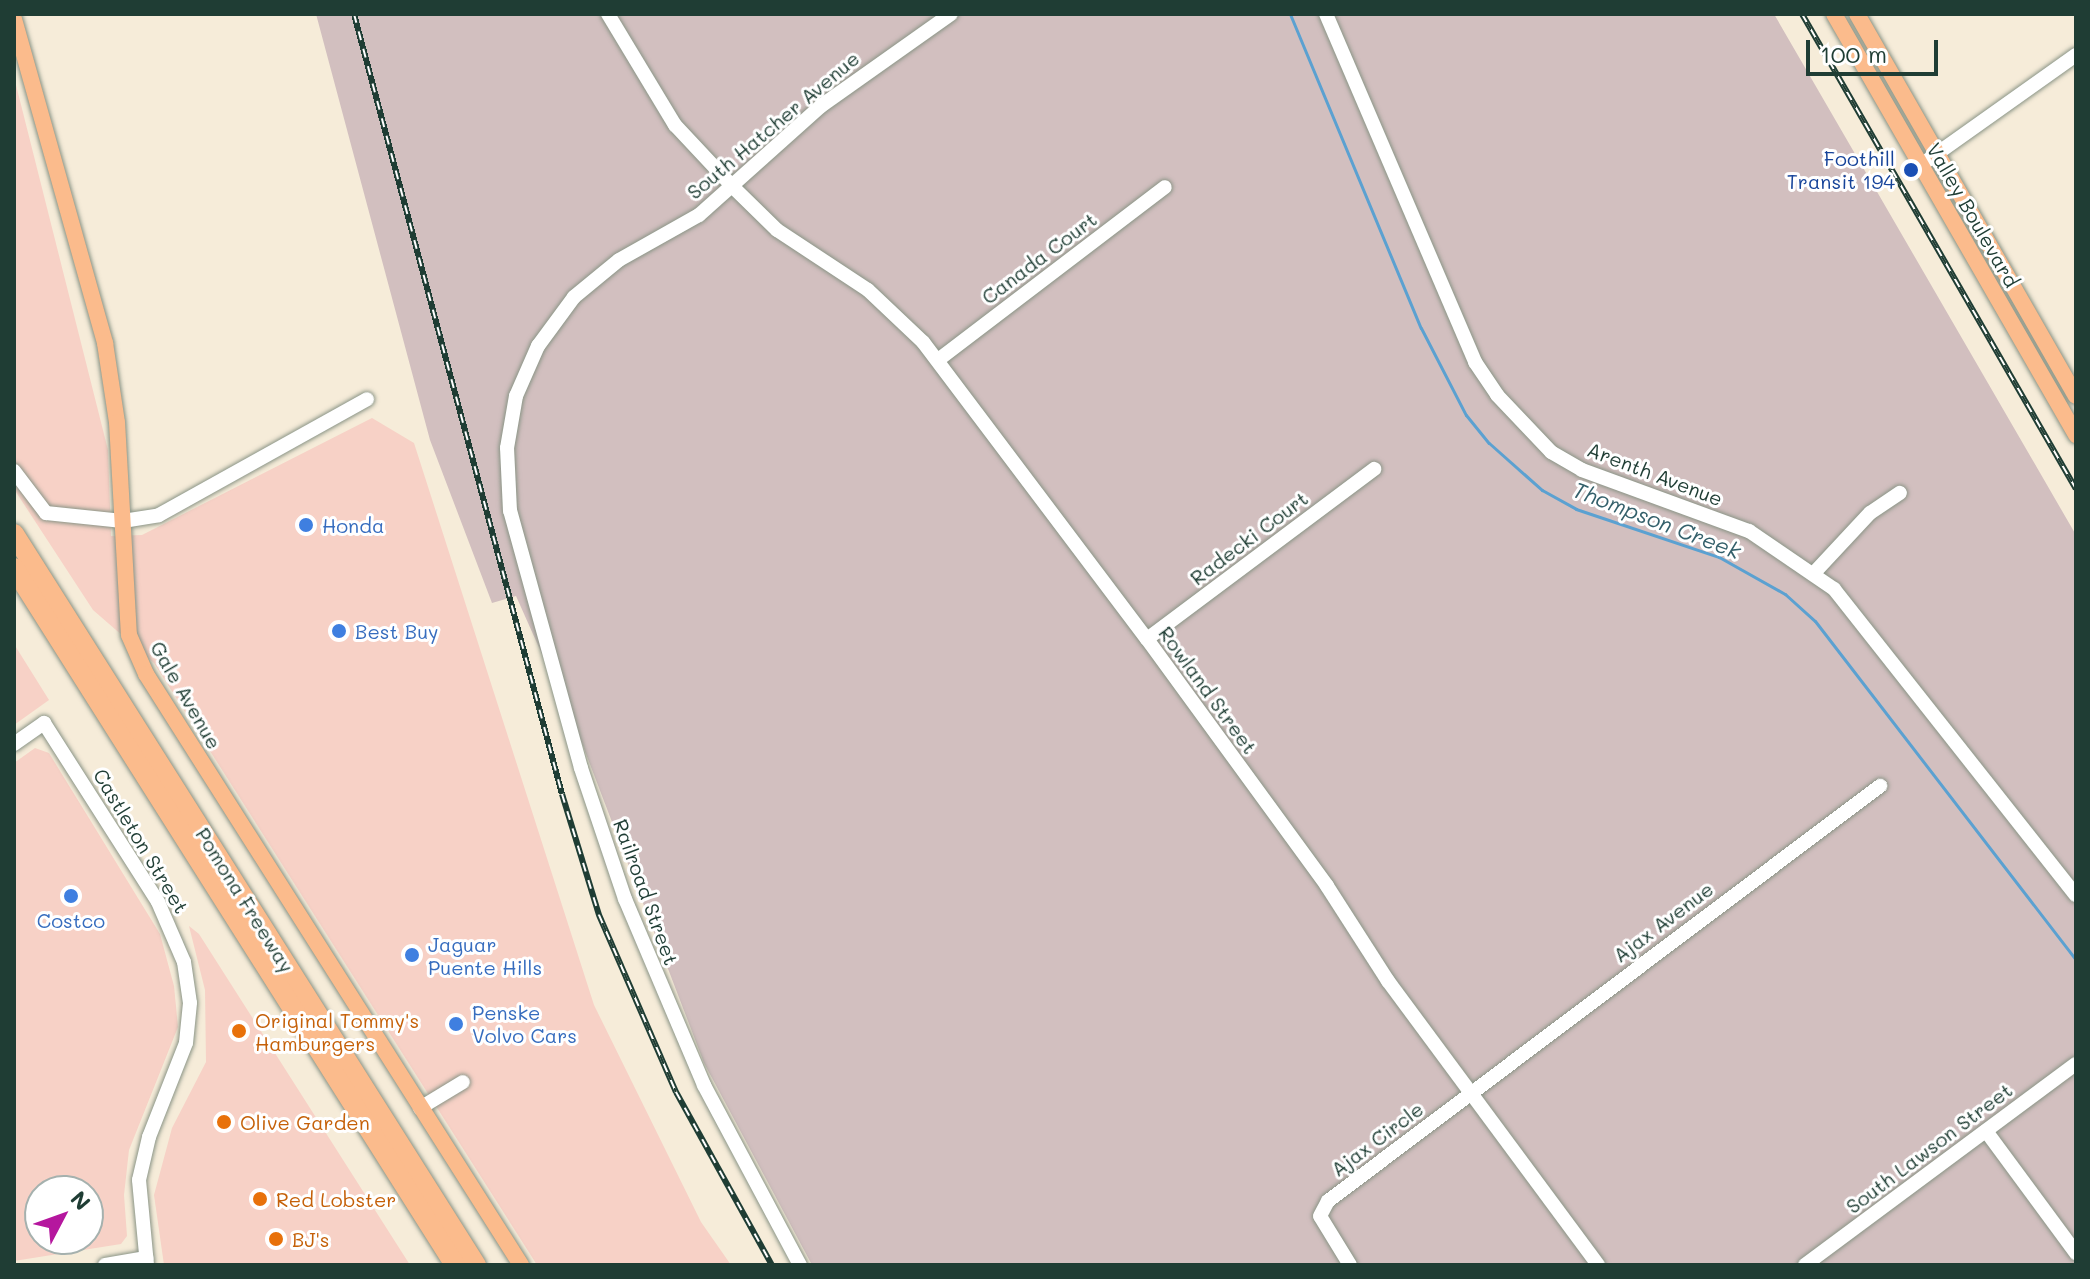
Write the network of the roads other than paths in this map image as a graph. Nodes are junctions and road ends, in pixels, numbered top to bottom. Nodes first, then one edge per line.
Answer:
1 (608, 14) edge
2 (951, 14) edge
3 (1326, 14) edge
4 (1834, 14) edge
5 (1857, 14) edge
6 (14, 19) edge
7 (2074, 56) edge
8 (1938, 155) junction
9 (1921, 165) junction
10 (1165, 187) dead end
11 (734, 188) junction
12 (1978, 264) junction
13 (2028, 312) junction
14 (938, 360) junction
15 (2076, 396) edge
16 (367, 399) dead end
17 (2076, 435) edge
18 (1374, 469) dead end
19 (14, 471) edge
20 (1900, 493) dead end
21 (510, 511) joint
22 (123, 521) junction
23 (14, 534) edge
24 (14, 555) edge
25 (14, 568) edge
26 (1814, 573) junction
27 (14, 593) edge
28 (1147, 639) junction
29 (14, 744) edge
30 (1880, 786) dead end
31 (2076, 895) edge
32 (2076, 1064) edge
33 (463, 1082) dead end
34 (1472, 1093) junction
35 (420, 1108) junction
36 (1986, 1131) junction
37 (2076, 1253) edge
38 (146, 1262) edge
39 (105, 1265) edge
40 (441, 1265) edge
41 (455, 1265) edge
42 (461, 1265) edge
43 (476, 1265) edge
44 (521, 1265) edge
45 (800, 1265) edge
46 (1350, 1265) edge
47 (1598, 1265) edge
48 (1805, 1265) edge

1 - 11 street
2 - 11 street, South Hatcher Avenue
3 - 26 street, Arenth Avenue
4 - 9 main road, Valley Boulevard
5 - 8 main road, Valley Boulevard
6 - 22 main road, Gale Avenue
7 - 8 street
8 - 9 street
8 - 13 main road, Valley Boulevard
9 - 12 main road, Valley Boulevard
10 - 14 street, Canada Court
11 - 14 street, Rowland Street
11 - 21 street, South Hatcher Avenue
12 - 13 main road
12 - 17 main road, Valley Boulevard
13 - 15 main road, Valley Boulevard
14 - 28 street, Rowland Street
16 - 22 street
18 - 28 street, Radecki Court
19 - 22 street
20 - 26 street
21 - 45 street, Railroad Street
22 - 35 main road, Gale Avenue
23 - 43 highway, Pomona Freeway
24 - 42 highway
25 - 41 highway
26 - 31 street, Arenth Avenue
27 - 40 highway, Pomona Freeway
28 - 34 street, Rowland Street
29 - 38 street, Castleton Street
30 - 34 street, Ajax Avenue
32 - 36 street, South Lawson Street
33 - 35 street
34 - 46 street, Ajax Circle
34 - 47 street, Rowland Street
35 - 44 main road, Gale Avenue
36 - 37 street
36 - 48 street, South Lawson Street
38 - 39 street

